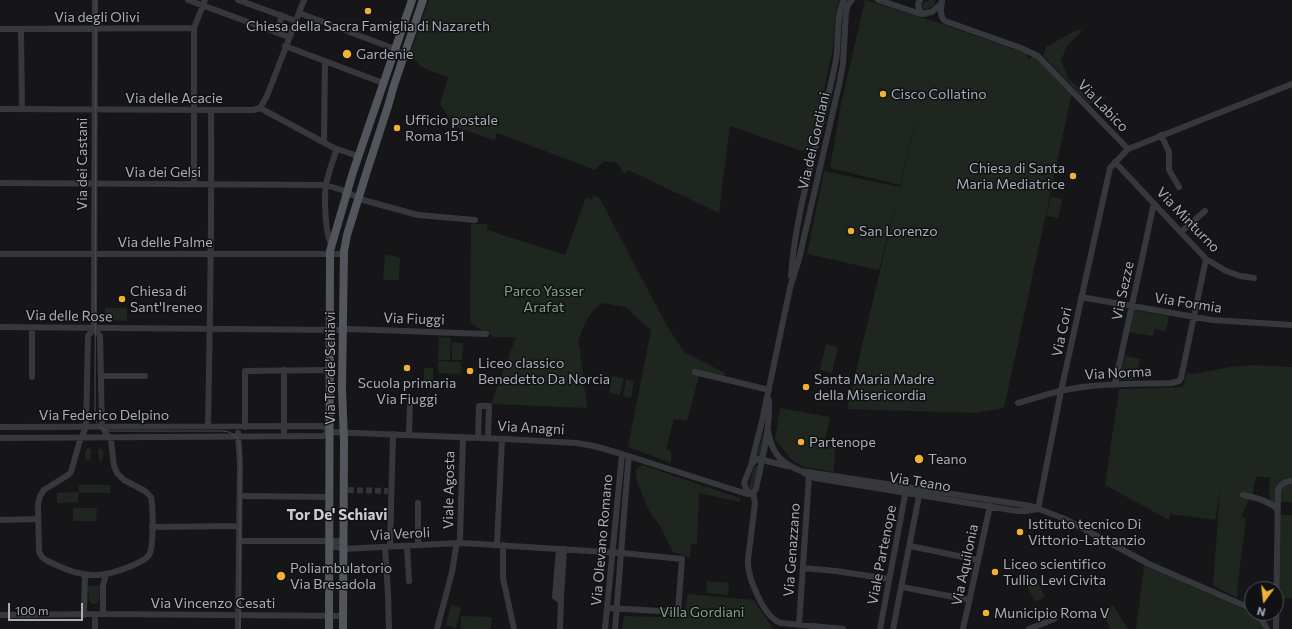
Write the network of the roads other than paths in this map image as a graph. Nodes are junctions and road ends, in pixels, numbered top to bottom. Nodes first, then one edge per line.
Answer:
1 (95, 0) edge
2 (188, 0) edge
3 (238, 0) edge
4 (304, 0) edge
5 (412, 0) edge
6 (423, 0) edge
7 (844, 0) edge
8 (852, 0) edge
9 (878, 0) edge
10 (918, 0) edge
11 (941, 1) edge
12 (204, 3) edge
13 (299, 13) junction
14 (925, 14) junction
15 (281, 15) junction
16 (296, 20) junction
17 (95, 28) junction
18 (194, 28) junction
19 (0, 29) edge
20 (21, 29) junction
21 (274, 31) junction
22 (289, 36) junction
23 (286, 46) junction
24 (395, 50) junction
25 (403, 60) junction
26 (325, 61) junction
27 (383, 83) junction
28 (1292, 84) edge
29 (260, 108) junction
30 (0, 109) edge
31 (22, 109) junction
32 (94, 110) junction
33 (193, 110) junction
34 (212, 110) junction
35 (1161, 135) junction
36 (324, 142) junction
37 (337, 149) junction
38 (1128, 149) junction
39 (358, 156) junction
40 (1115, 162) junction
41 (0, 183) edge
42 (94, 184) junction
43 (194, 184) junction
44 (212, 184) junction
45 (326, 185) junction
46 (1179, 187) dead end
47 (347, 192) junction
48 (358, 197) junction
49 (1154, 203) junction
50 (1205, 211) dead end
51 (326, 220) junction
52 (475, 220) dead end
53 (336, 227) junction
54 (1181, 232) junction
55 (331, 244) junction
56 (0, 254) edge
57 (94, 254) junction
58 (210, 254) junction
59 (330, 254) junction
60 (344, 254) junction
61 (1206, 259) junction
62 (1254, 278) dead end
63 (790, 288) junction
64 (1081, 297) junction
65 (1132, 306) junction
66 (1194, 317) junction
67 (1292, 325) edge
68 (0, 328) edge
69 (32, 328) junction
70 (94, 328) junction
71 (209, 330) junction
72 (329, 330) junction
73 (342, 330) junction
74 (486, 334) dead end
75 (284, 370) junction
76 (329, 370) junction
77 (695, 372) dead end
78 (32, 376) dead end
79 (101, 376) junction
80 (145, 376) dead end
81 (1115, 384) junction
82 (769, 390) junction
83 (1061, 390) junction
84 (410, 403) dead end
85 (1018, 403) dead end
86 (284, 426) junction
87 (0, 427) edge
88 (86, 427) junction
89 (102, 427) junction
90 (208, 427) junction
91 (238, 427) junction
92 (245, 427) junction
93 (768, 430) junction
94 (330, 432) junction
95 (343, 432) junction
96 (393, 434) junction
97 (409, 435) junction
98 (237, 436) junction
99 (284, 436) junction
100 (81, 437) junction
101 (109, 437) junction
102 (463, 437) junction
103 (0, 438) edge
104 (478, 438) junction
105 (488, 438) junction
106 (502, 438) junction
107 (622, 454) junction
108 (629, 456) junction
109 (763, 459) junction
110 (779, 463) junction
111 (751, 465) junction
112 (791, 467) junction
113 (801, 471) junction
114 (760, 472) junction
115 (810, 476) junction
116 (1292, 481) edge
117 (744, 483) junction
118 (873, 484) junction
119 (725, 488) junction
120 (907, 489) junction
121 (922, 491) junction
122 (753, 493) junction
123 (1242, 495) dead end
124 (245, 496) dead end
125 (329, 497) junction
126 (418, 503) dead end
127 (1019, 504) junction
128 (990, 506) junction
129 (1038, 509) junction
130 (1277, 509) junction
131 (1017, 510) junction
132 (38, 519) junction
133 (0, 520) edge
134 (239, 525) junction
135 (152, 527) junction
136 (239, 541) junction
137 (459, 543) junction
138 (329, 544) junction
139 (343, 545) junction
140 (418, 545) junction
141 (500, 545) junction
142 (388, 546) junction
143 (407, 546) junction
144 (910, 546) junction
145 (562, 549) junction
146 (612, 553) junction
147 (622, 554) junction
148 (978, 560) junction
149 (803, 568) junction
150 (85, 575) junction
151 (106, 575) junction
152 (889, 579) junction
153 (409, 581) dead end
154 (902, 587) junction
155 (970, 600) junction
156 (1244, 606) edge
157 (607, 608) junction
158 (617, 609) junction
159 (95, 614) junction
160 (103, 614) junction
161 (0, 615) edge
162 (84, 615) junction
163 (239, 615) junction
164 (329, 616) junction
165 (343, 616) junction
166 (1054, 619) dead end
167 (799, 625) junction
168 (437, 628) edge
169 (95, 629) edge
170 (238, 629) edge
171 (329, 629) edge
172 (343, 629) edge
173 (388, 629) edge
174 (514, 629) edge
175 (560, 629) edge
176 (606, 629) edge
177 (615, 629) edge
178 (843, 629) edge
179 (880, 629) edge
180 (893, 629) edge
181 (964, 629) edge
182 (1028, 629) edge
183 (1276, 629) edge

1 - 17 street, Via dei Castani
2 - 12 street
3 - 15 street
4 - 13 street
5 - 24 main road, Via Tor de' Schiavi
6 - 25 main road, Via Tor de' Schiavi
7 - 63 street, Via dei Gordiani
8 - 63 street, Via dei Gordiani
9 - 14 street
10 - 14 street
11 - 14 street
11 - 38 street, Via Labico
12 - 18 street
12 - 21 street
13 - 16 street
13 - 24 street
15 - 16 street
15 - 21 street
16 - 22 street
17 - 18 street, Via degli Olivi
17 - 20 street, Via degli Olivi
17 - 32 street, Via dei Castani
18 - 33 street
19 - 20 street, Via degli Olivi
20 - 31 street
21 - 22 street
22 - 23 street
23 - 26 street
23 - 29 street
24 - 25 street
24 - 27 main road, Via Tor de' Schiavi
25 - 48 main road, Via Tor de' Schiavi
26 - 27 street
26 - 36 street
27 - 39 main road, Via Tor de' Schiavi
28 - 35 street, Via Labico
29 - 34 street, Via delle Acacie
29 - 36 street
30 - 31 street, Via delle Acacie
31 - 32 street, Via delle Acacie
32 - 33 street, Via delle Acacie
32 - 42 street, Via dei Castani
33 - 34 street, Via delle Acacie
33 - 43 street
34 - 44 street
35 - 38 street, Via Labico
35 - 46 street
36 - 37 street
37 - 39 street
37 - 45 street, Via Tor de' Schiavi
38 - 40 street
39 - 47 main road, Via Tor de' Schiavi
40 - 49 street, Via Minturno
40 - 64 street, Via Cori
41 - 42 street, Via dei Gelsi
42 - 43 street, Via dei Gelsi
42 - 57 street, Via dei Castani
43 - 44 street, Via dei Gelsi
44 - 45 street, Via dei Gelsi
44 - 58 street
45 - 47 street, Via dei Gelsi
45 - 51 street, Via Tor de' Schiavi
47 - 48 street, Via dei Gelsi
47 - 53 main road, Via Tor de' Schiavi
48 - 52 street, Via dei Gelsi
48 - 60 main road, Via Tor de' Schiavi
49 - 54 street, Via Minturno
49 - 65 street, Via Sezze
50 - 54 street
51 - 53 street
51 - 55 street, Via Tor de' Schiavi
53 - 55 main road, Via Tor de' Schiavi
54 - 61 street, Via Minturno
55 - 59 main road, Via Tor de' Schiavi
56 - 57 street, Via delle Palme
57 - 58 street, Via delle Palme
57 - 70 street, Via dei Castani
58 - 59 street, Via delle Palme
58 - 71 street
59 - 60 street, Via delle Palme
59 - 72 main road, Via Tor de' Schiavi
60 - 73 main road, Via Tor de' Schiavi
61 - 62 street, Via Minturno
61 - 66 street
63 - 82 street, Via dei Gordiani
64 - 65 street, Via Formia
64 - 83 street, Via Cori
65 - 66 street, Via Formia
65 - 81 street, Via Sezze
66 - 67 street, Via Formia
66 - 81 street, Via Norma
68 - 69 street, Via delle Rose
69 - 70 street, Via delle Rose
69 - 78 street
70 - 71 street, Via delle Rose
70 - 79 street
70 - 88 street
71 - 72 street, Via delle Rose
71 - 90 street
72 - 73 street, Via Fiuggi
72 - 76 main road, Via Tor de' Schiavi
73 - 74 street, Via Fiuggi
73 - 95 main road, Via Tor de' Schiavi
75 - 76 street
75 - 86 street
75 - 92 street
76 - 94 main road, Via Tor de' Schiavi
77 - 82 street
79 - 80 street
79 - 89 street
81 - 83 street, Via Norma
82 - 93 street, Via dei Gordiani
82 - 111 street, Via dei Gordiani
83 - 85 street, Via Norma
83 - 129 street, Via Cori
84 - 97 street
86 - 92 street
86 - 94 street
86 - 99 street
87 - 88 street, Via Federico Delpino
88 - 89 street, Via Federico Delpino
88 - 100 street
89 - 90 street, Via Federico Delpino
89 - 101 street
90 - 91 street, Via Federico Delpino
91 - 92 street, Via Federico Delpino
91 - 98 street
93 - 109 street, Via dei Gordiani
93 - 112 street, Via Teano
94 - 95 street, Via Anagni
94 - 99 street
94 - 125 main road, Via Tor de' Schiavi
95 - 96 street, Via Anagni
95 - 139 main road, Via Tor de' Schiavi
96 - 97 street, Via Anagni
96 - 142 street
97 - 102 street, Via Anagni
98 - 99 street, Via Federico Delpino
98 - 101 street, Via Federico Delpino
98 - 134 street
100 - 101 street, Via Federico Delpino
100 - 103 street, Via Federico Delpino
100 - 132 street
101 - 135 street
102 - 104 street, Via Anagni
102 - 137 street, Viale Agosta
104 - 105 street, Via Anagni
104 - 105 street
105 - 106 street, Via Anagni
106 - 107 street, Via Anagni
106 - 141 street
107 - 108 street, Via Anagni
107 - 146 street, Via Olevano Romano
108 - 119 street, Via Anagni
108 - 147 street, Via Olevano Romano
109 - 110 street
109 - 111 street
109 - 114 street, Via dei Gordiani
110 - 112 street
110 - 114 street
111 - 117 street, Via dei Gordiani
112 - 113 street, Via Teano
113 - 115 street, Via Teano
113 - 118 street, Via Teano
114 - 122 street, Via dei Gordiani
115 - 118 street, Via Teano
115 - 149 street, Via Genazzano
116 - 130 street
117 - 119 street
117 - 122 street
118 - 120 street, Via Teano
119 - 122 street, Via Anagni
120 - 121 street, Via Teano
120 - 152 street, Viale Partenope
121 - 127 street, Via Teano
121 - 128 street, Via Teano
121 - 144 street, Viale Partenope
122 - 167 street, Via dei Gordiani
123 - 130 street
124 - 125 street
125 - 138 main road, Via Tor de' Schiavi
126 - 140 street
127 - 129 street, Via Teano
127 - 131 street
128 - 131 street, Via Teano
128 - 148 street, Via Aquilonia
129 - 131 street, Via Teano
129 - 156 street, Via Teano
130 - 183 street
132 - 133 street
132 - 150 street
134 - 135 street
134 - 136 street
135 - 151 street
136 - 138 street
136 - 163 street
137 - 140 street, Via Veroli
137 - 141 street, Via Veroli
137 - 168 street, Viale Agosta
138 - 139 street
138 - 164 main road, Via Tor de' Schiavi
139 - 142 street, Via Veroli
139 - 165 main road, Via Tor de' Schiavi
140 - 143 street, Via Veroli
141 - 145 street, Via Veroli
141 - 174 street
142 - 143 street, Via Veroli
142 - 173 street
143 - 153 street
144 - 148 street
144 - 154 street, Viale Partenope
145 - 146 street, Via Veroli
145 - 175 street
146 - 147 street, Via Veroli
146 - 157 street, Via Olevano Romano
147 - 158 street, Via Olevano Romano
147 - 158 street, Via Veroli
148 - 155 street, Via Aquilonia
149 - 152 street
149 - 167 street, Via Genazzano
150 - 151 street
150 - 162 street
151 - 160 street
152 - 179 street, Viale Partenope
154 - 155 street
154 - 180 street, Viale Partenope
155 - 181 street, Via Aquilonia
157 - 158 street
157 - 176 street, Via Olevano Romano
158 - 177 street, Via Olevano Romano
159 - 160 street, Via Vincenzo Cesati
159 - 162 street, Via Vincenzo Cesati
159 - 169 street
160 - 163 street, Via Vincenzo Cesati
161 - 162 street, Via Vincenzo Cesati
163 - 164 street, Via Vincenzo Cesati
163 - 170 street
164 - 165 street
164 - 171 main road, Via Tor de' Schiavi
165 - 172 main road, Via Tor de' Schiavi
166 - 182 street
167 - 178 street, Via dei Gordiani

